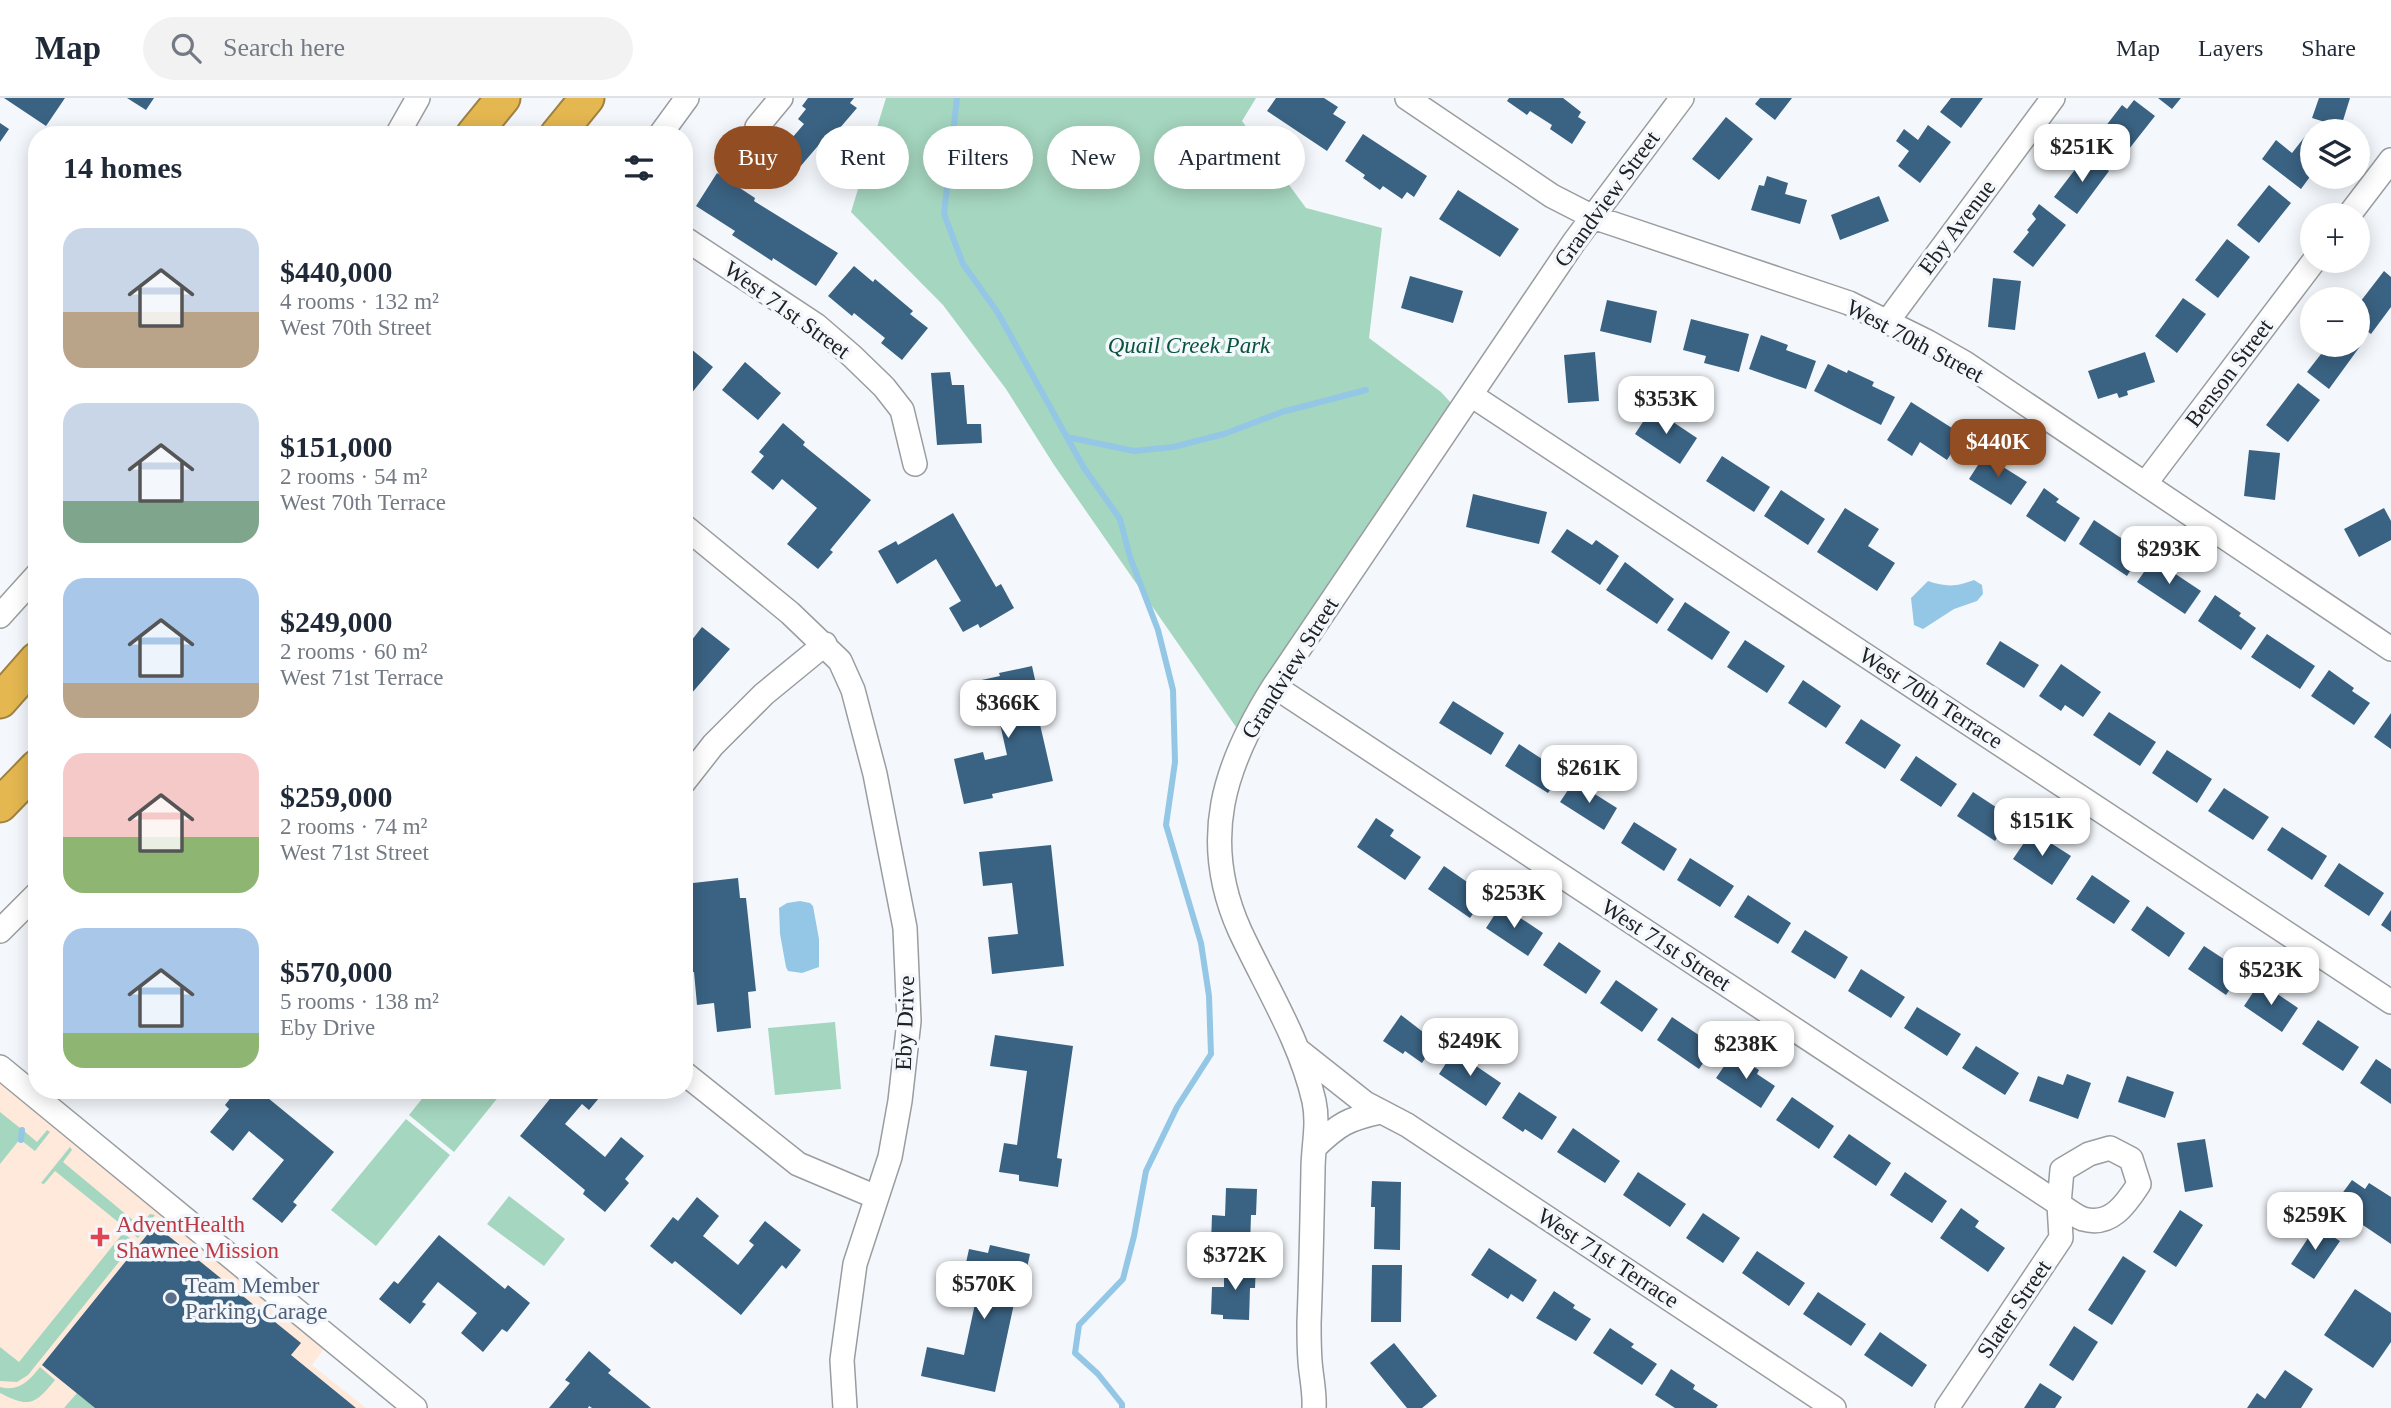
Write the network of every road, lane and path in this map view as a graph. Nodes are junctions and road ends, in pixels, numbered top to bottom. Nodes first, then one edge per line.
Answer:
1 (418, 98) edge
2 (503, 98) edge
3 (587, 98) edge
4 (687, 98) edge
5 (781, 98) edge
6 (1407, 98) edge
7 (1682, 98) edge
8 (2053, 98) edge
9 (402, 126) edge
10 (480, 126) edge
11 (564, 126) edge
12 (667, 126) edge
13 (758, 126) edge
14 (2391, 160) edge
15 (2358, 203) edge
16 (1593, 217) junction
17 (693, 244) edge
18 (2305, 273) edge
19 (1887, 322) junction
20 (1471, 395) junction
21 (915, 464) dead end
22 (2145, 484) junction
23 (693, 534) edge
24 (28, 585) edge
25 (0, 615) edge
26 (825, 644) junction
27 (2391, 648) edge
28 (28, 669) edge
29 (1274, 686) junction
30 (0, 701) edge
31 (693, 771) edge
32 (28, 776) edge
33 (0, 805) edge
34 (28, 903) edge
35 (0, 931) edge
36 (2391, 1002) edge
37 (1298, 1050) junction
38 (0, 1067) edge
39 (693, 1080) edge
40 (28, 1091) edge
41 (38, 1099) edge
42 (1380, 1112) junction
43 (1315, 1147) junction
44 (876, 1197) junction
45 (2059, 1204) joint
46 (1316, 1405) edge
47 (415, 1408) edge
48 (845, 1408) edge
49 (1834, 1408) edge
50 (1947, 1408) edge

1 - 9 street
2 - 10 highway
3 - 11 highway
4 - 12 street
5 - 13 street
6 - 16 street, West 70th Street
7 - 16 street, Grandview Street
8 - 19 street, Eby Avenue
14 - 15 street
16 - 19 street, West 70th Street
16 - 20 street, Grandview Street
17 - 21 street, West 71st Street
18 - 22 street, Benson Street
19 - 22 street, West 70th Street
20 - 29 street, Grandview Street
20 - 36 street, West 70th Terrace
22 - 27 street, West 70th Street
23 - 26 street, Eby Drive
24 - 25 street
26 - 31 street
26 - 44 street, Eby Drive
28 - 30 highway
29 - 37 street, Grandview Street
29 - 45 street, West 71st Street
32 - 33 highway
34 - 35 street
37 - 42 street, West 71st Terrace
37 - 43 street, Grandview Street
38 - 40 street
39 - 44 street
41 - 47 street
42 - 43 street
42 - 49 street, West 71st Terrace
43 - 46 street, Grandview Street
44 - 48 street, Eby Drive
45 - 50 street, Slater Street

